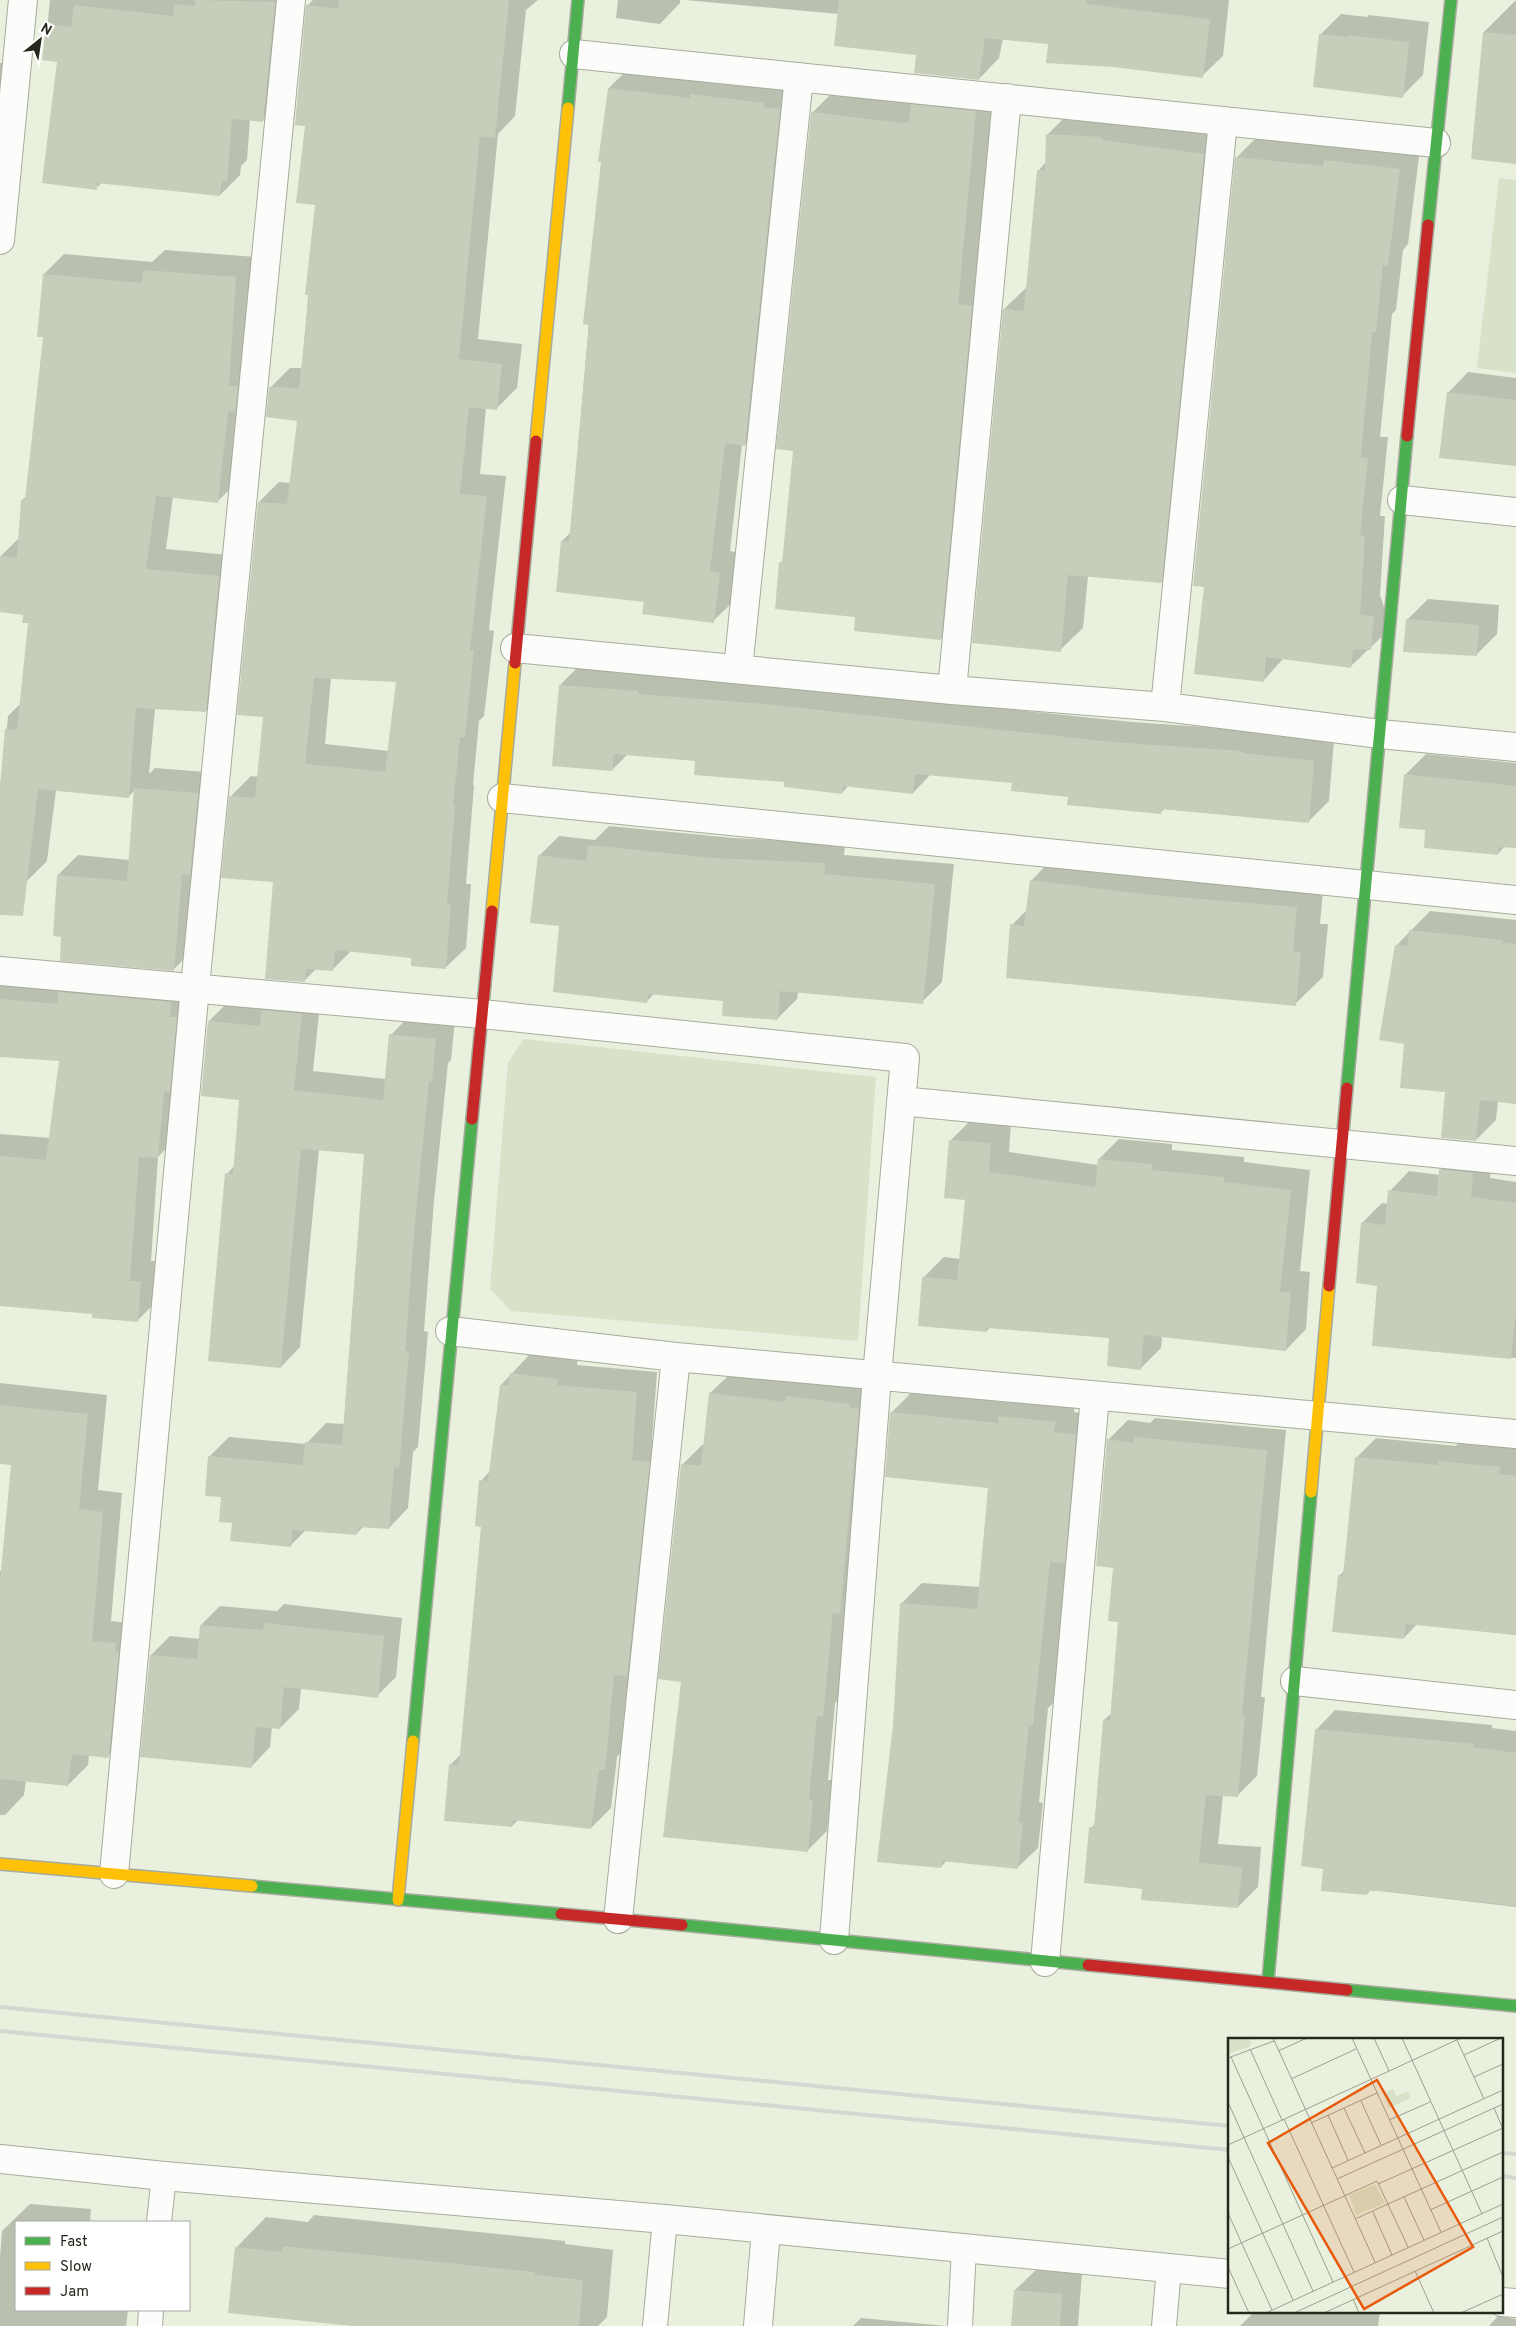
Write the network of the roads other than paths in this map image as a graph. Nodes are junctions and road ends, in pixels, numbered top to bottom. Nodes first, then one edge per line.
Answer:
1 (23, 0) edge
2 (291, 0) edge
3 (578, 0) edge
4 (1451, 0) edge
5 (574, 54) junction
6 (799, 77) junction
7 (1007, 98) junction
8 (1223, 121) junction
9 (1436, 143) junction
10 (0, 240) edge
11 (1402, 500) junction
12 (1516, 512) edge
13 (515, 648) junction
14 (738, 669) junction
15 (952, 690) junction
16 (1165, 707) junction
17 (1380, 734) junction
18 (1516, 747) edge
19 (502, 798) junction
20 (1365, 885) junction
21 (1516, 900) edge
22 (0, 971) edge
23 (195, 987) junction
24 (482, 1014) junction
25 (901, 1101) junction
26 (1342, 1142) junction
27 (1516, 1161) edge
28 (450, 1331) junction
29 (676, 1357) junction
30 (877, 1376) junction
31 (1095, 1396) junction
32 (1316, 1414) junction
33 (1516, 1434) edge
34 (1295, 1681) junction
35 (1516, 1705) edge
36 (0, 1864) edge
37 (114, 1874) junction
38 (398, 1900) junction
39 (618, 1919) junction
40 (834, 1940) junction
41 (1045, 1962) junction
42 (1268, 1981) junction
43 (1516, 2006) edge
44 (0, 2159) edge
45 (164, 2176) junction
46 (665, 2219) junction
47 (159, 2221) edge
48 (766, 2230) junction
49 (964, 2248) junction
50 (1169, 2268) junction
51 (1228, 2274) edge
52 (151, 2311) edge
53 (150, 2326) edge
54 (655, 2326) edge
55 (758, 2326) edge
56 (960, 2326) edge
57 (1164, 2326) edge

1 - 10 street
2 - 23 street
3 - 5 street
4 - 9 street
5 - 6 street
5 - 13 street
6 - 7 street
6 - 14 street
7 - 8 street
7 - 15 street
8 - 9 street
8 - 16 street
9 - 11 street
11 - 12 street
11 - 17 street
13 - 14 street
13 - 19 street
14 - 15 street
15 - 16 street
16 - 17 street
17 - 18 street
17 - 20 street
19 - 20 street
19 - 24 street
20 - 21 street
20 - 26 street
22 - 23 street
23 - 24 street
23 - 37 street
24 - 25 street
24 - 28 street
25 - 26 street
25 - 30 street
26 - 27 street
26 - 32 street
28 - 29 street
28 - 38 street
29 - 30 street
29 - 39 street
30 - 31 street
30 - 40 street
31 - 32 street
31 - 41 street
32 - 33 street
32 - 34 street
34 - 35 street
34 - 42 street
36 - 37 street
37 - 38 street
38 - 39 street
39 - 40 street
40 - 41 street
41 - 42 street
42 - 43 street
44 - 45 street
45 - 46 street
45 - 47 lane
46 - 48 street
46 - 54 lane
48 - 49 street
48 - 55 street
49 - 50 street
49 - 56 lane
50 - 51 street
50 - 57 lane
52 - 53 lane

